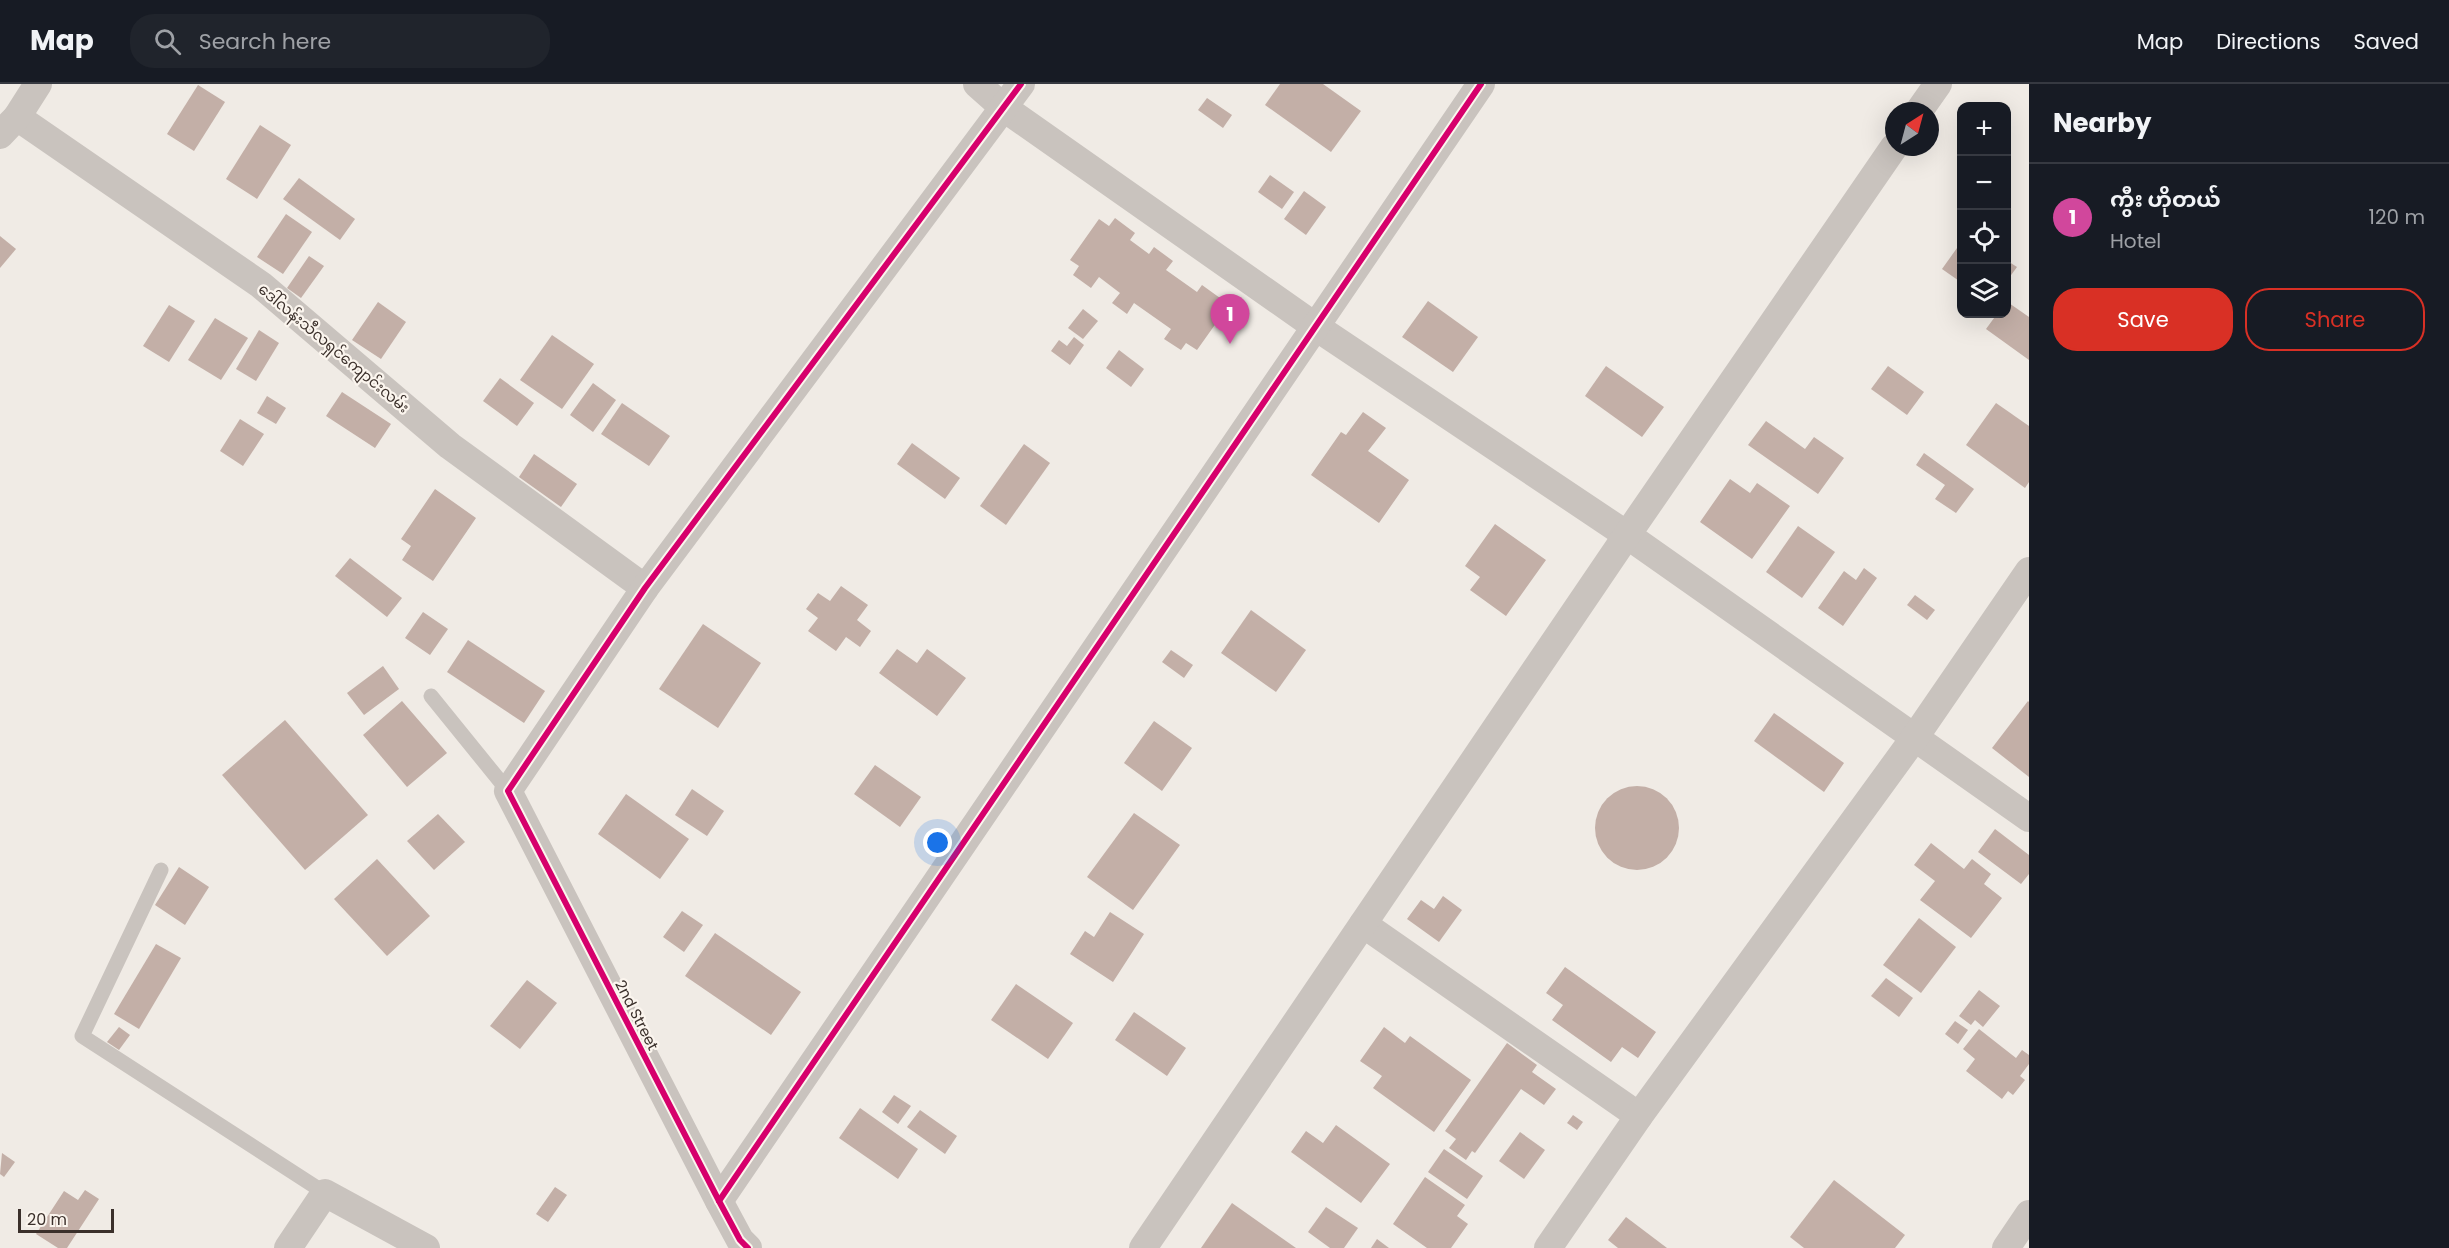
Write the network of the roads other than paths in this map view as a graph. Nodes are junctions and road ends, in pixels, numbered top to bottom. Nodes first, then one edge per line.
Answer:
1 (38, 84) edge
2 (977, 84) edge
3 (1021, 84) edge
4 (1481, 84) edge
5 (1938, 84) edge
6 (1925, 102) edge
7 (1004, 108) junction
8 (8, 126) edge
9 (1888, 156) edge
10 (1316, 327) junction
11 (1627, 535) junction
12 (2029, 571) edge
13 (645, 588) junction
14 (432, 696) dead end
15 (1915, 737) junction
16 (507, 791) junction
17 (2029, 818) edge
18 (161, 870) dead end
19 (1363, 924) junction
20 (1639, 1116) junction
21 (325, 1193) junction
22 (719, 1200) junction
23 (2028, 1217) edge
24 (288, 1248) edge
25 (426, 1248) edge
26 (748, 1248) edge
27 (1143, 1248) edge
28 (1548, 1248) edge
29 (2006, 1248) edge

1 - 8 street
2 - 7 street
3 - 7 street
4 - 10 street
5 - 6 street
7 - 10 street
7 - 13 street
8 - 13 street, ဒေါ်လန်းသီလရှင်ကျောင်းလမ်း
9 - 11 street
10 - 11 street
10 - 22 street
11 - 15 street
11 - 19 street
12 - 15 street
13 - 16 street
14 - 16 lane
15 - 17 street
15 - 20 street
16 - 22 street, 2nd Street
18 - 21 lane
19 - 20 street
19 - 27 street
20 - 28 street
21 - 24 street
21 - 25 street
22 - 26 street, 2nd Street
23 - 29 street

